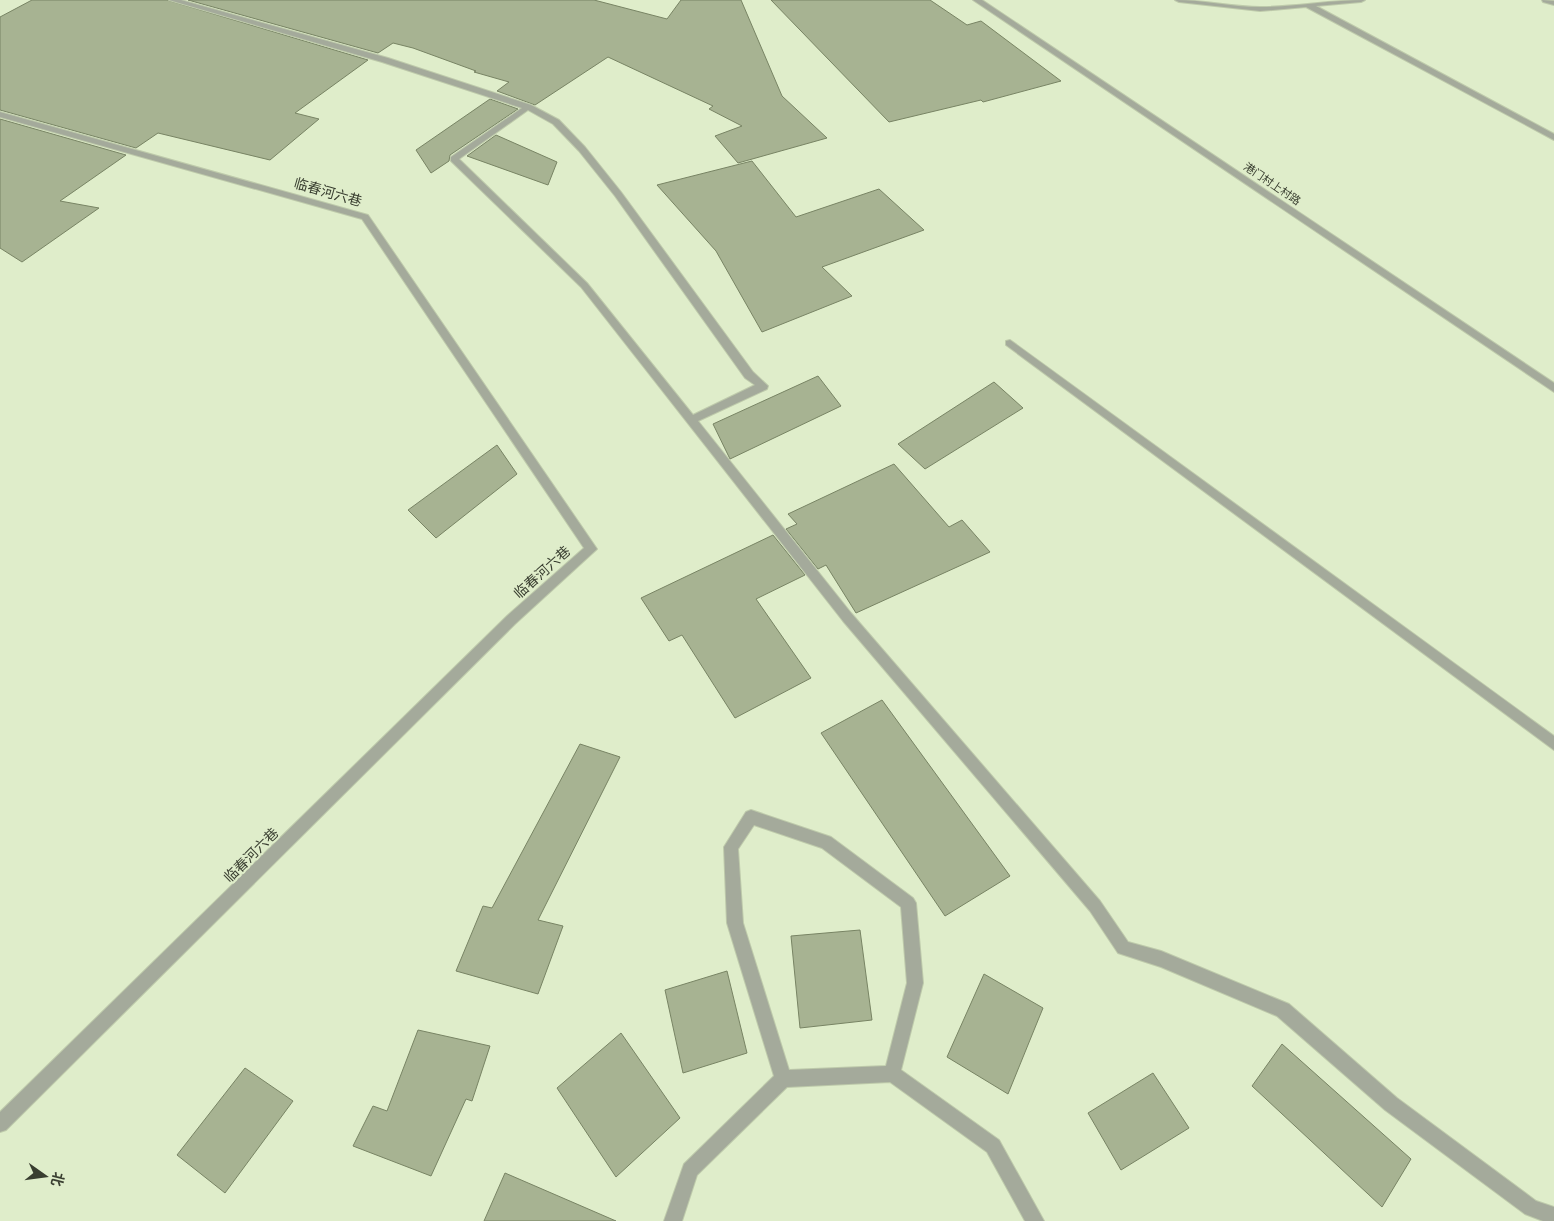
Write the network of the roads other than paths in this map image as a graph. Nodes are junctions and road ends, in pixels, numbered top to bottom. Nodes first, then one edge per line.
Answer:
1 (173, 0) edge
2 (977, 0) edge
3 (1179, 0) edge
4 (1361, 0) edge
5 (1546, 0) edge
6 (1554, 3) edge
7 (1308, 5) junction
8 (528, 107) junction
9 (0, 114) edge
10 (1554, 137) edge
11 (1010, 343) dead end
12 (1554, 388) edge
13 (691, 420) junction
14 (1554, 744) edge
15 (892, 1074) junction
16 (783, 1079) junction
17 (0, 1124) edge
18 (1554, 1216) edge
19 (673, 1221) edge
20 (1035, 1221) edge

1 - 8 street
2 - 12 street, 港门村上村路
3 - 7 street
4 - 7 street
5 - 6 street
7 - 10 street
8 - 13 street
8 - 13 street
9 - 17 street, 临春河六巷
11 - 14 street
13 - 18 street
15 - 16 street
15 - 16 street
15 - 20 street
16 - 19 street

